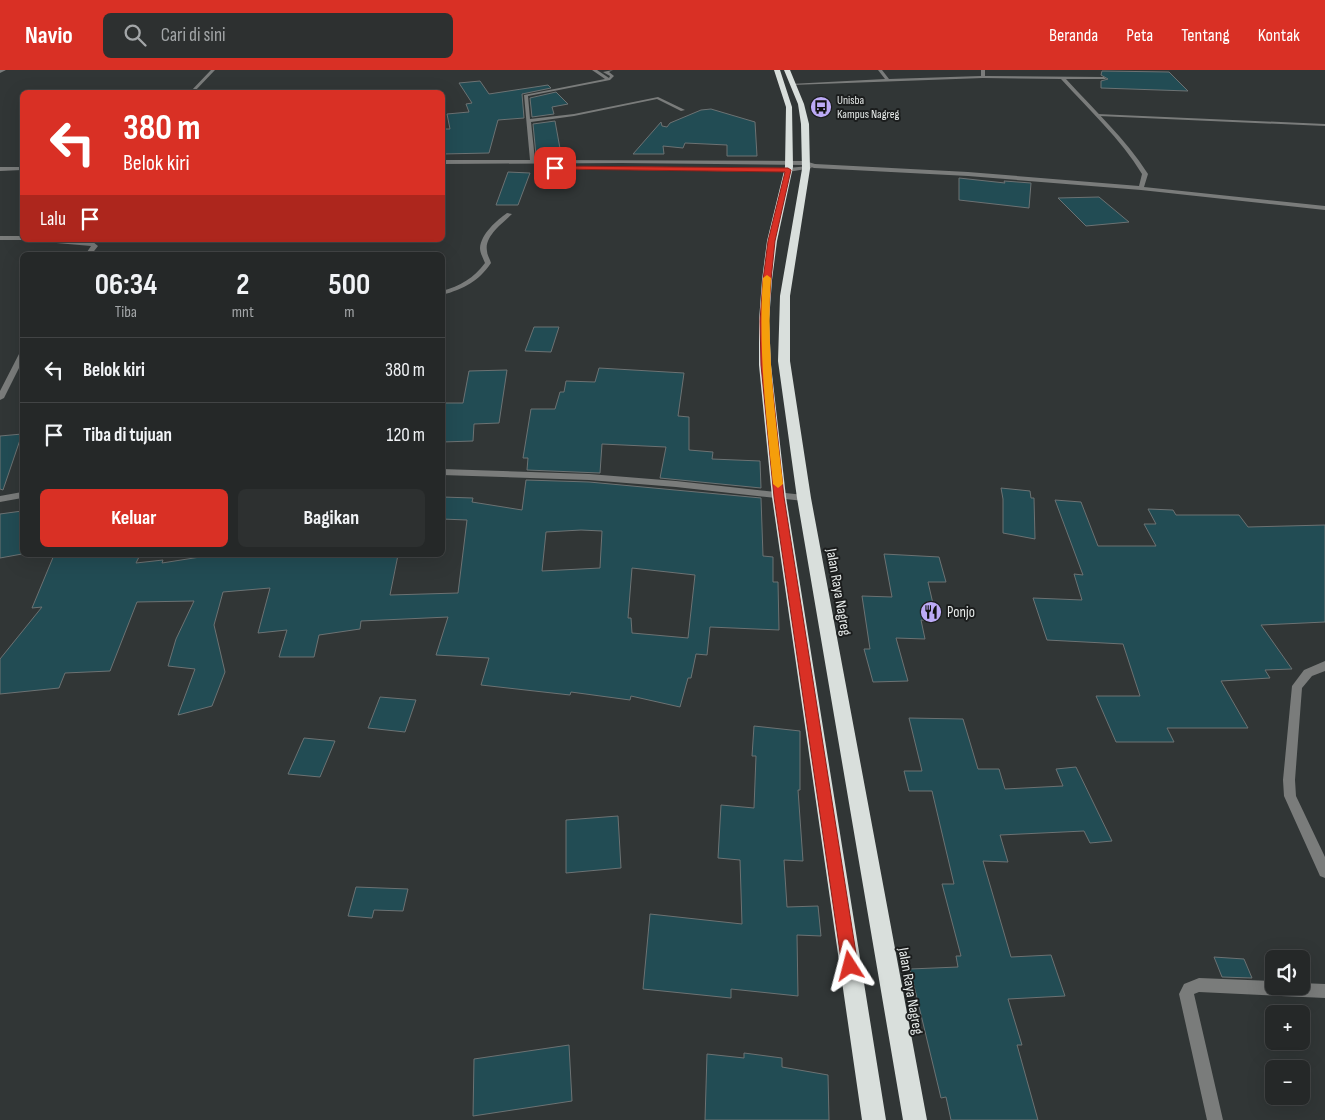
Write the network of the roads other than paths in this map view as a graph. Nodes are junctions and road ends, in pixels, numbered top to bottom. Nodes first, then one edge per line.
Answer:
1 (4, 70) edge
2 (213, 70) edge
3 (594, 70) edge
4 (611, 70) edge
5 (777, 70) edge
6 (787, 70) edge
7 (880, 70) edge
8 (983, 70) edge
9 (1022, 70) edge
10 (0, 72) edge
11 (983, 77) junction
12 (1030, 77) junction
13 (1062, 78) junction
14 (1104, 78) dead end
15 (608, 79) junction
16 (888, 81) junction
17 (792, 84) junction
18 (194, 90) edge
19 (682, 110) dead end
20 (1099, 115) junction
21 (528, 121) junction
22 (1325, 125) edge
23 (532, 161) junction
24 (557, 161) junction
25 (445, 162) edge
26 (788, 166) junction
27 (809, 166) junction
28 (555, 168) junction
29 (0, 169) edge
30 (20, 169) edge
31 (445, 169) edge
32 (20, 175) edge
33 (0, 176) edge
34 (1140, 188) junction
35 (1325, 208) edge
36 (509, 214) dead end
37 (0, 238) edge
38 (20, 238) edge
39 (69, 242) edge
40 (90, 252) edge
41 (445, 293) edge
42 (20, 360) edge
43 (0, 398) edge
44 (445, 472) edge
45 (20, 495) edge
46 (779, 497) junction
47 (804, 498) junction
48 (0, 499) edge
49 (1325, 666) edge
50 (1325, 872) edge
51 (1325, 991) edge
52 (874, 1120) edge
53 (915, 1120) edge
54 (1215, 1120) edge

1 - 10 street
2 - 18 street
3 - 15 street
4 - 15 street
5 - 26 highway
6 - 17 highway, Jalan Raya Nagreg
7 - 16 street
8 - 11 street
9 - 12 street
11 - 12 street
11 - 16 street
12 - 13 street
13 - 14 street
13 - 20 street
15 - 21 street
16 - 17 street
17 - 27 highway, Jalan Raya Nagreg
19 - 21 street
20 - 22 street
20 - 34 street
21 - 23 street
23 - 24 street
23 - 25 street
24 - 26 street
24 - 28 street
26 - 27 street
26 - 28 street
26 - 46 highway
27 - 34 street
27 - 47 highway, Jalan Raya Nagreg
28 - 31 street
29 - 30 street
32 - 33 street
34 - 35 street
36 - 41 street
37 - 38 street
39 - 40 street
42 - 43 street
44 - 46 street
45 - 48 street
46 - 47 street
46 - 52 highway
47 - 53 highway, Jalan Raya Nagreg
49 - 50 street
51 - 54 street

